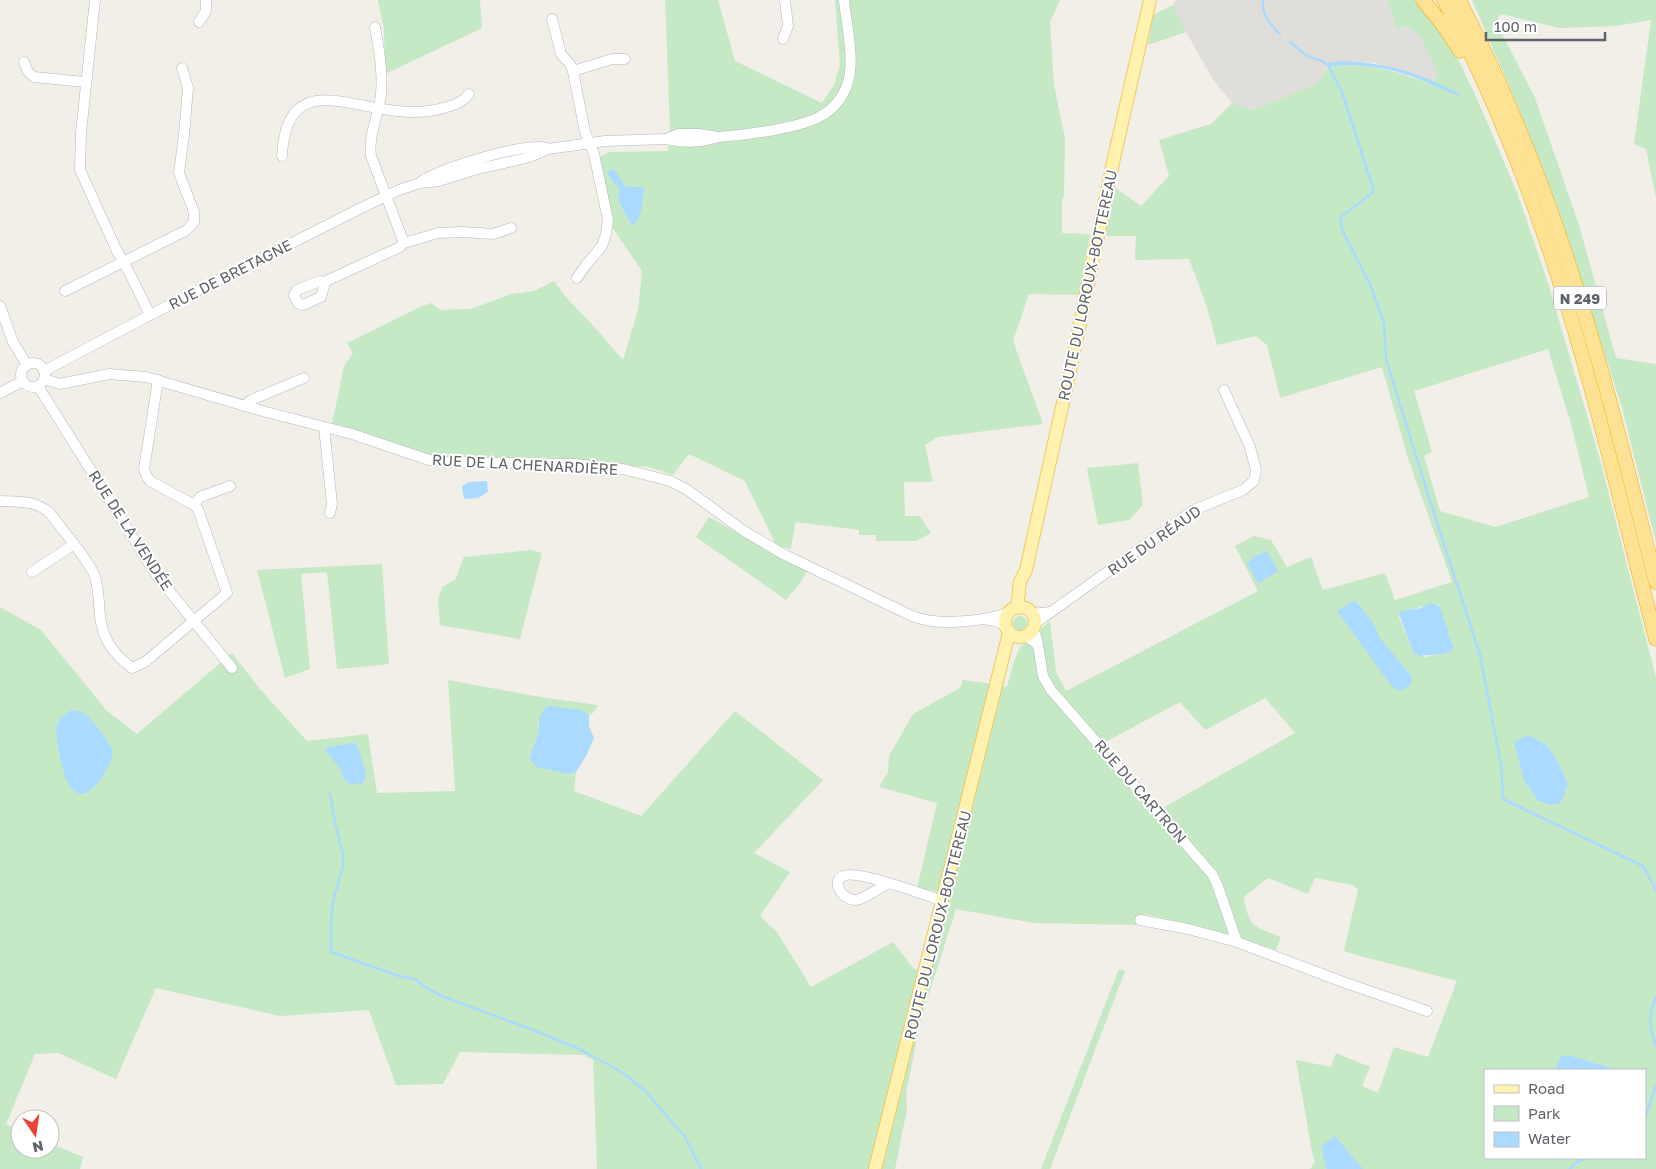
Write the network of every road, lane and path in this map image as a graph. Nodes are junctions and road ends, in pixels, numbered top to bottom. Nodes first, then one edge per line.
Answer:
1 (95, 0) edge
2 (206, 0) edge
3 (785, 0) edge
4 (844, 0) edge
5 (1150, 0) edge
6 (1424, 0) edge
7 (1444, 0) edge
8 (1459, 0) edge
9 (552, 19) dead end
10 (199, 22) dead end
11 (375, 27) dead end
12 (783, 39) dead end
13 (625, 59) dead end
14 (24, 62) dead end
15 (182, 68) dead end
16 (573, 71) junction
17 (85, 82) junction
18 (470, 94) dead end
19 (378, 108) junction
20 (1503, 127) junction
21 (589, 143) junction
22 (282, 156) dead end
23 (386, 196) junction
24 (510, 228) dead end
25 (404, 243) junction
26 (123, 261) junction
27 (577, 278) dead end
28 (324, 282) dead end
29 (65, 291) dead end
30 (0, 306) edge
31 (150, 315) junction
32 (27, 365) junction
33 (304, 378) dead end
34 (42, 379) junction
35 (158, 380) junction
36 (23, 381) junction
37 (1224, 390) dead end
38 (0, 393) edge
39 (244, 406) junction
40 (324, 427) junction
41 (230, 486) dead end
42 (0, 501) edge
43 (194, 504) junction
44 (330, 513) dead end
45 (73, 545) junction
46 (32, 572) dead end
47 (1656, 582) edge
48 (193, 620) junction
49 (1021, 623) junction
50 (1656, 639) edge
51 (232, 668) dead end
52 (889, 883) dead end
53 (943, 901) junction
54 (1140, 920) dead end
55 (1237, 942) junction
56 (1427, 1011) dead end
57 (875, 1169) edge

1 - 17 street
2 - 10 street
3 - 12 street
4 - 21 street, RUE DE BRETAGNE
5 - 49 main road, ROUTE DU LOROUX-BOTTEREAU
6 - 20 highway
7 - 20 highway, N 249
8 - 47 highway, N 249
9 - 16 street
11 - 19 street
13 - 16 street
14 - 17 street
15 - 26 street
16 - 21 street
17 - 26 street
18 - 19 street
19 - 22 street
19 - 23 street
20 - 50 highway, N 249
21 - 23 street, RUE DE BRETAGNE
21 - 27 street
23 - 25 street
23 - 31 street, RUE DE BRETAGNE
24 - 25 street
25 - 28 street
26 - 29 street
26 - 31 street
30 - 32 street
31 - 34 street, RUE DE BRETAGNE
32 - 34 street
32 - 36 street
33 - 39 street
34 - 35 street, RUE DE LA CHENARDIÈRE
34 - 36 street
34 - 48 street, RUE DE LA VENDÉE
35 - 39 street, RUE DE LA CHENARDIÈRE
35 - 43 street
36 - 38 street
37 - 49 street, RUE DU RÉAUD
39 - 40 street, RUE DE LA CHENARDIÈRE
40 - 44 street
40 - 49 street, RUE DE LA CHENARDIÈRE
41 - 43 street
42 - 45 street
43 - 48 street
45 - 46 street
45 - 48 street
48 - 51 street, RUE DE LA VENDÉE
49 - 53 main road, ROUTE DU LOROUX-BOTTEREAU
49 - 55 street, RUE DU CARTRON
52 - 53 street
53 - 57 main road, ROUTE DU LOROUX-BOTTEREAU
54 - 55 street
55 - 56 street

